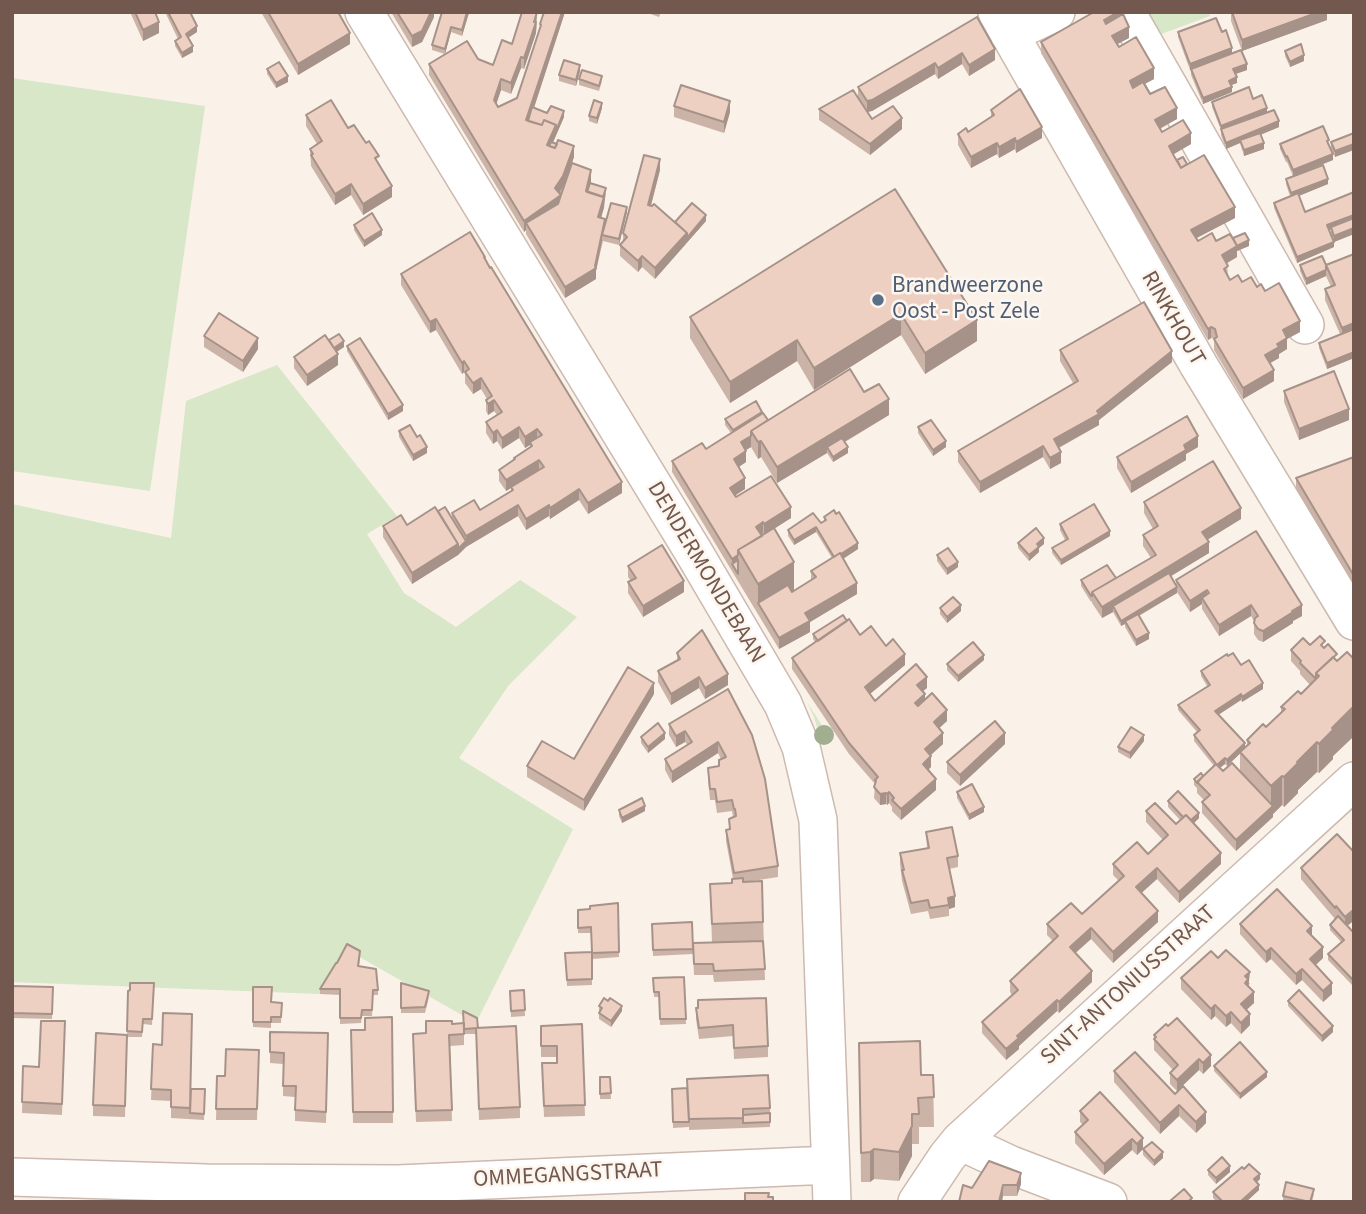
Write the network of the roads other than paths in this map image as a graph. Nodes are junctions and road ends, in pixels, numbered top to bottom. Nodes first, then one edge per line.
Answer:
1 (364, 12) edge
2 (1056, 12) edge
3 (1126, 12) edge
4 (1003, 23) edge
5 (1305, 325) dead end
6 (1354, 621) edge
7 (1354, 781) edge
8 (960, 1141) junction
9 (830, 1165) junction
10 (12, 1177) edge
11 (832, 1202) edge
12 (917, 1202) edge
13 (1108, 1202) edge

1 - 9 street, DENDERMONDEBAAN
2 - 4 street
3 - 5 street
4 - 6 street, RINKHOUT
7 - 8 street, SINT-ANTONIUSSTRAAT
8 - 12 street, SINT-ANTONIUSSTRAAT
8 - 13 street
9 - 10 street, OMMEGANGSTRAAT
9 - 11 street, DENDERMONDEBAAN

